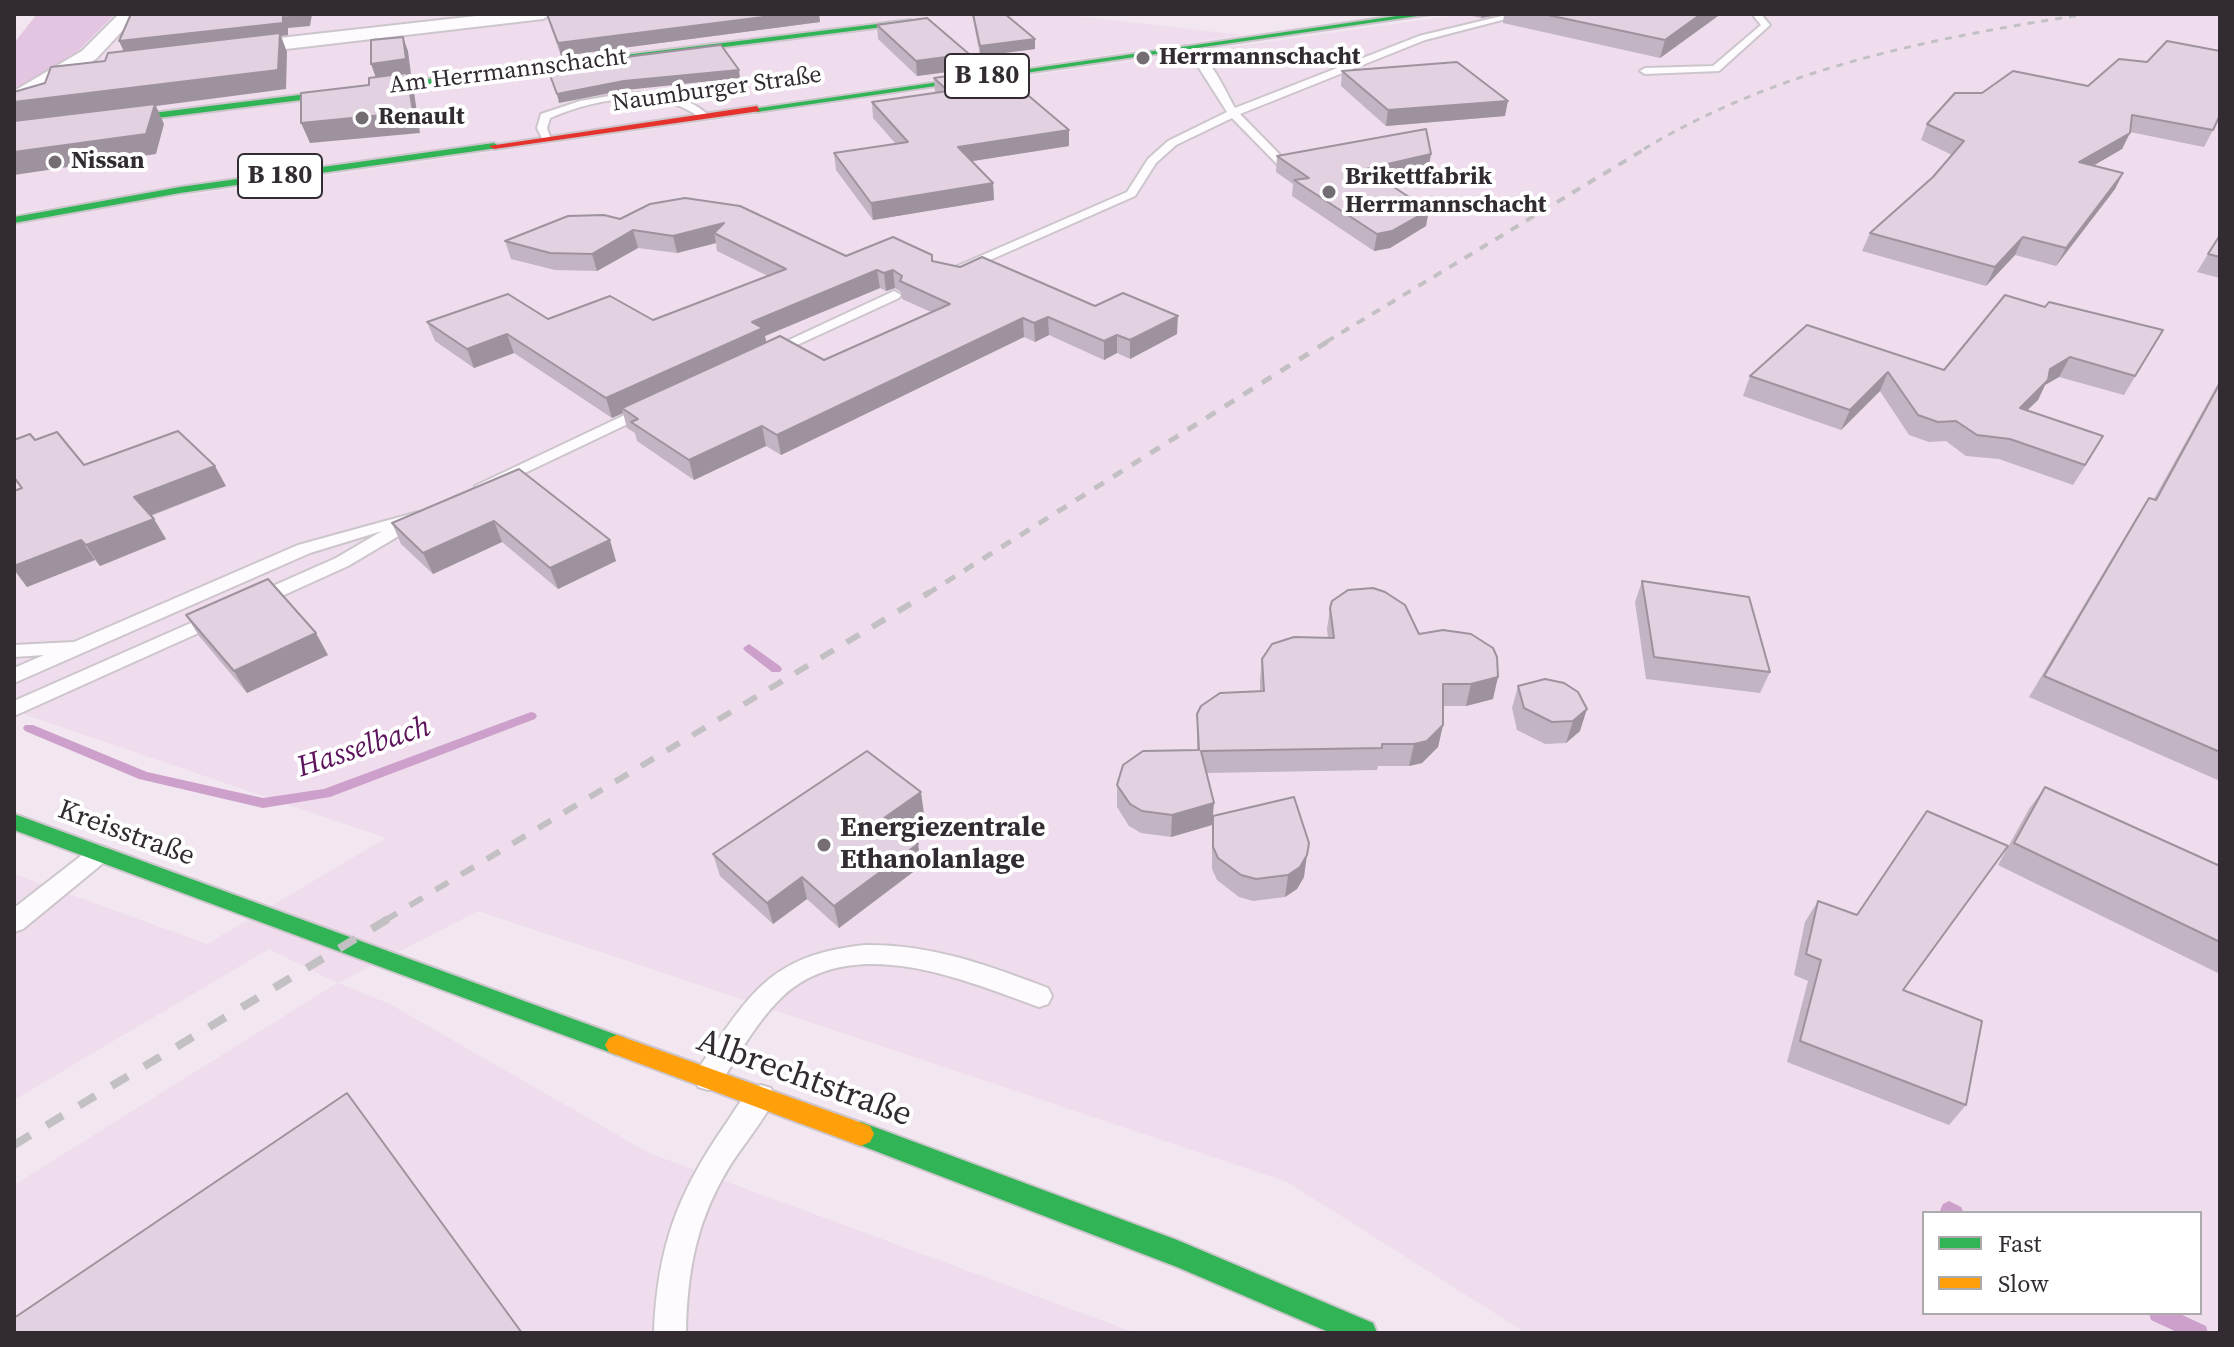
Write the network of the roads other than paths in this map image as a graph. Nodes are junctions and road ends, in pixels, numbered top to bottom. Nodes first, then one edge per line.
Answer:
1 (129, 14) edge
2 (543, 14) edge
3 (1427, 14) edge
4 (1521, 14) edge
5 (1756, 14) edge
6 (907, 22) edge
7 (1188, 48) junction
8 (208, 52) edge
9 (113, 63) edge
10 (66, 69) junction
11 (1645, 71) edge
12 (14, 100) edge
13 (1233, 113) junction
14 (704, 116) junction
15 (14, 133) edge
16 (547, 138) junction
17 (1281, 162) edge
18 (14, 220) edge
19 (941, 276) edge
20 (894, 295) edge
21 (749, 362) edge
22 (662, 403) edge
23 (473, 490) edge
24 (85, 646) junction
25 (14, 651) edge
26 (14, 676) edge
27 (14, 709) edge
28 (14, 822) edge
29 (99, 854) junction
30 (219, 898) joint
31 (14, 922) edge
32 (1039, 996) dead end
33 (708, 1078) junction
34 (761, 1097) junction
35 (670, 1333) edge
36 (1363, 1333) edge

1 - 10 street
2 - 8 street, Am Herrmannschacht
3 - 7 main road, Naumburger Straße / B 180
4 - 13 lane
5 - 11 lane
6 - 15 main road, Am Herrmannschacht
7 - 13 lane
7 - 14 main road, Naumburger Straße / B 180
9 - 10 street
10 - 12 street
13 - 17 lane
13 - 19 lane
14 - 16 main road, Naumburger Straße / B 180
14 - 16 lane
16 - 18 main road, Naumburger Straße / B 180
20 - 21 lane
22 - 23 lane
24 - 25 lane
24 - 26 lane
24 - 27 lane
28 - 29 main road, Kreisstraße
29 - 30 main road, Kreisstraße
29 - 31 lane
30 - 33 main road, Albrechtstraße
32 - 33 lane
33 - 34 main road, Albrechtstraße
34 - 35 lane
34 - 36 main road, Albrechtstraße

